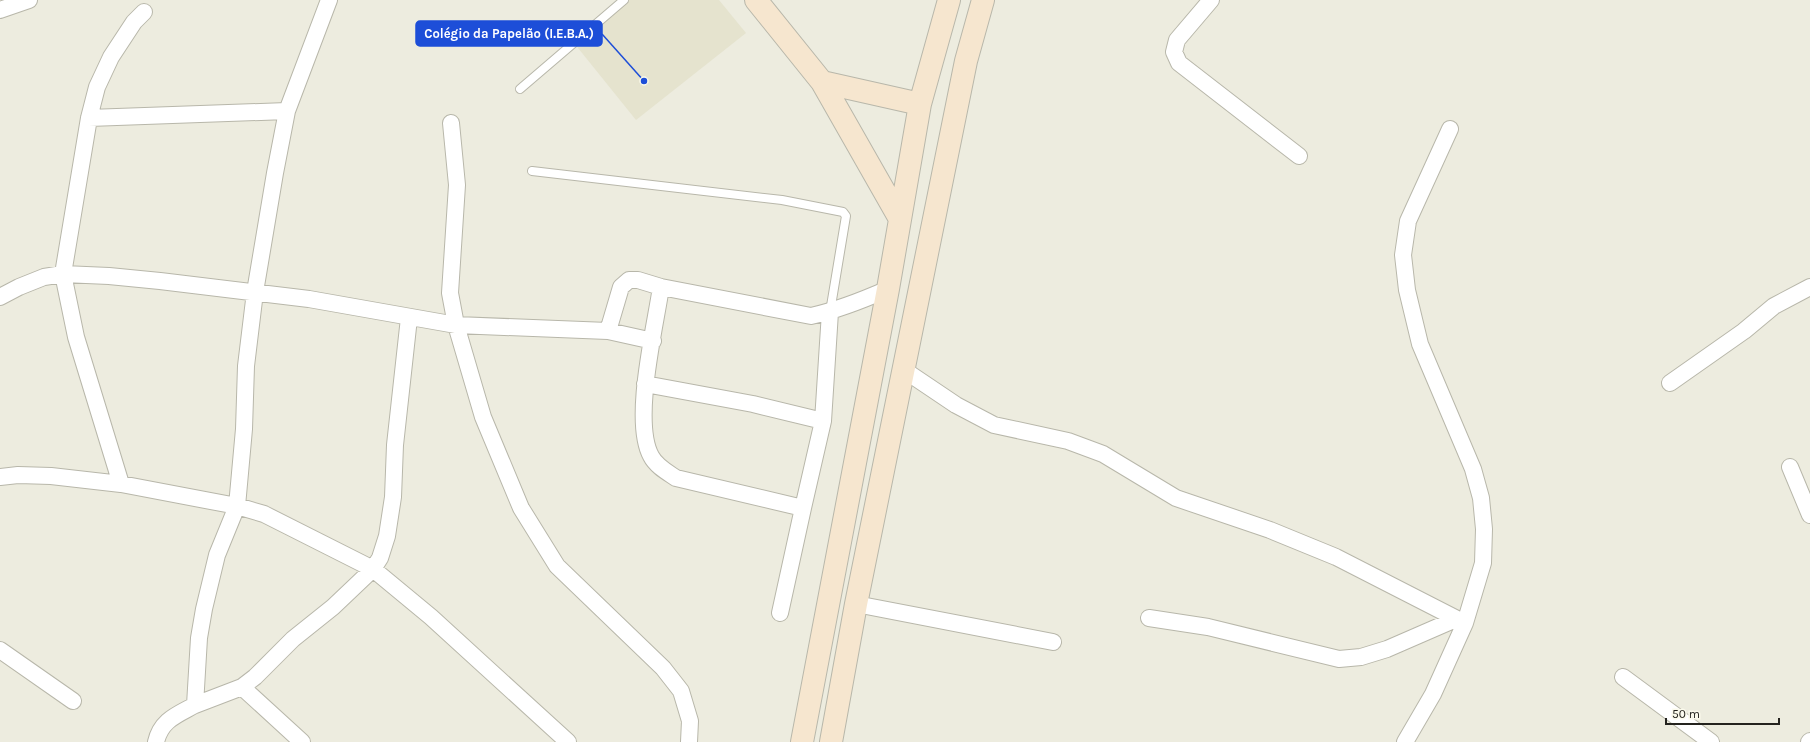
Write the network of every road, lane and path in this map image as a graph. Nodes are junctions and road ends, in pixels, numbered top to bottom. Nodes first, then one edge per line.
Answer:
1 (29, 0) edge
2 (329, 0) edge
3 (624, 0) edge
4 (756, 0) edge
5 (949, 0) edge
6 (983, 0) edge
7 (1211, 0) edge
8 (0, 10) edge
9 (144, 12) dead end
10 (822, 82) junction
11 (520, 89) dead end
12 (920, 104) junction
13 (287, 111) junction
14 (89, 118) junction
15 (451, 123) dead end
16 (1450, 129) dead end
17 (1299, 156) dead end
18 (532, 171) dead end
19 (900, 219) junction
20 (63, 274) junction
21 (662, 287) junction
22 (1810, 287) edge
23 (888, 289) junction
24 (255, 292) junction
25 (0, 296) edge
26 (830, 312) junction
27 (409, 318) junction
28 (456, 325) junction
29 (608, 331) junction
30 (653, 340) junction
31 (904, 370) junction
32 (1670, 383) dead end
33 (645, 384) junction
34 (823, 421) junction
35 (1790, 467) dead end
36 (0, 476) edge
37 (120, 484) junction
38 (237, 506) junction
39 (803, 508) junction
40 (1810, 515) edge
41 (373, 569) junction
42 (856, 604) junction
43 (780, 613) dead end
44 (1149, 618) dead end
45 (1461, 621) junction
46 (1053, 642) dead end
47 (0, 650) edge
48 (1623, 677) dead end
49 (242, 687) junction
50 (73, 701) dead end
51 (195, 705) junction
52 (156, 742) edge
53 (302, 742) edge
54 (568, 742) edge
55 (689, 742) edge
56 (802, 742) edge
57 (831, 742) edge
58 (1405, 742) edge
59 (1711, 742) edge

1 - 8 street
2 - 13 street
3 - 11 lane
4 - 10 street
5 - 12 street
6 - 31 street
7 - 17 street
9 - 14 street
10 - 12 street
10 - 19 street
12 - 19 street
13 - 14 street
13 - 24 street
14 - 20 street
15 - 28 street
16 - 45 street
18 - 26 lane
19 - 23 street
20 - 24 street
20 - 25 street
20 - 37 street
21 - 26 street
21 - 29 street
21 - 30 street
22 - 32 street
23 - 26 street
23 - 56 street
24 - 27 street
24 - 38 street
26 - 34 street
27 - 28 street
27 - 41 street
28 - 29 street
28 - 55 street
29 - 30 street
30 - 33 street
31 - 42 street
31 - 45 street
33 - 34 street
33 - 39 street
34 - 39 street
35 - 40 street
36 - 37 street
37 - 38 street
38 - 41 street
38 - 51 street
39 - 43 street
41 - 49 street
41 - 54 street
42 - 46 street
42 - 57 street
44 - 45 street
45 - 58 street
47 - 50 street
48 - 59 street
49 - 51 street
49 - 53 street
51 - 52 street

